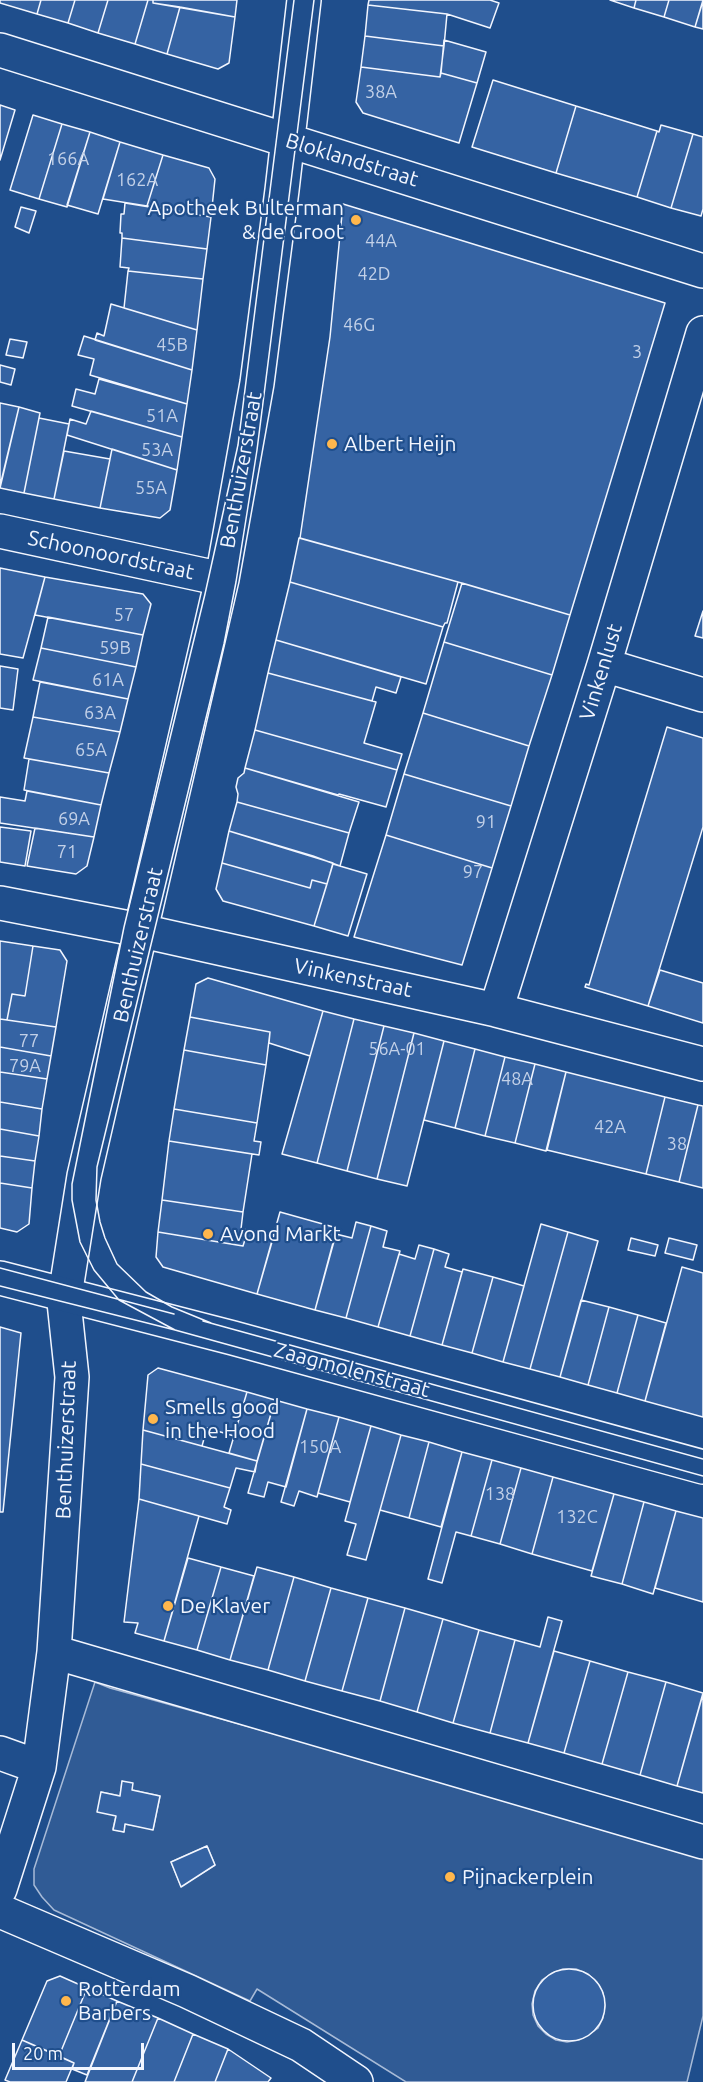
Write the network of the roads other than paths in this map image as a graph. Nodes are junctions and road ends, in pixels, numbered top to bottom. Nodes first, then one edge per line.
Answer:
1 (304, 0) edge
2 (0, 50) edge
3 (288, 140) junction
4 (703, 271) edge
5 (703, 333) edge
6 (0, 531) edge
7 (222, 579) junction
8 (604, 665) junction
9 (703, 695) edge
10 (0, 903) edge
11 (141, 932) junction
12 (496, 1010) junction
13 (703, 1064) edge
14 (0, 1278) edge
15 (66, 1294) junction
16 (703, 1467) edge
17 (54, 1652) junction
18 (0, 1753) edge
19 (39, 1767) junction
20 (703, 1842) edge
21 (0, 1889) edge
22 (0, 1911) edge
23 (356, 2082) edge

1 - 3 street, Benthuizerstraat
2 - 3 street, Bloklandstraat
3 - 4 street, Bloklandstraat
3 - 7 street, Benthuizerstraat
5 - 8 street, Vinkenlust
6 - 7 street, Schoonoordstraat
7 - 11 street, Benthuizerstraat
8 - 9 street
8 - 12 street, Vinkenlust
10 - 11 street, Vinkenstraat
11 - 12 street, Vinkenstraat
11 - 15 street, Benthuizerstraat
12 - 13 street, Vinkenstraat
14 - 15 street, Zaagmolenstraat
15 - 16 street, Zaagmolenstraat
15 - 17 street, Benthuizerstraat
17 - 19 street, Benthuizerstraat
17 - 20 street
18 - 19 street
19 - 21 street, Benthuizerstraat
22 - 23 street

